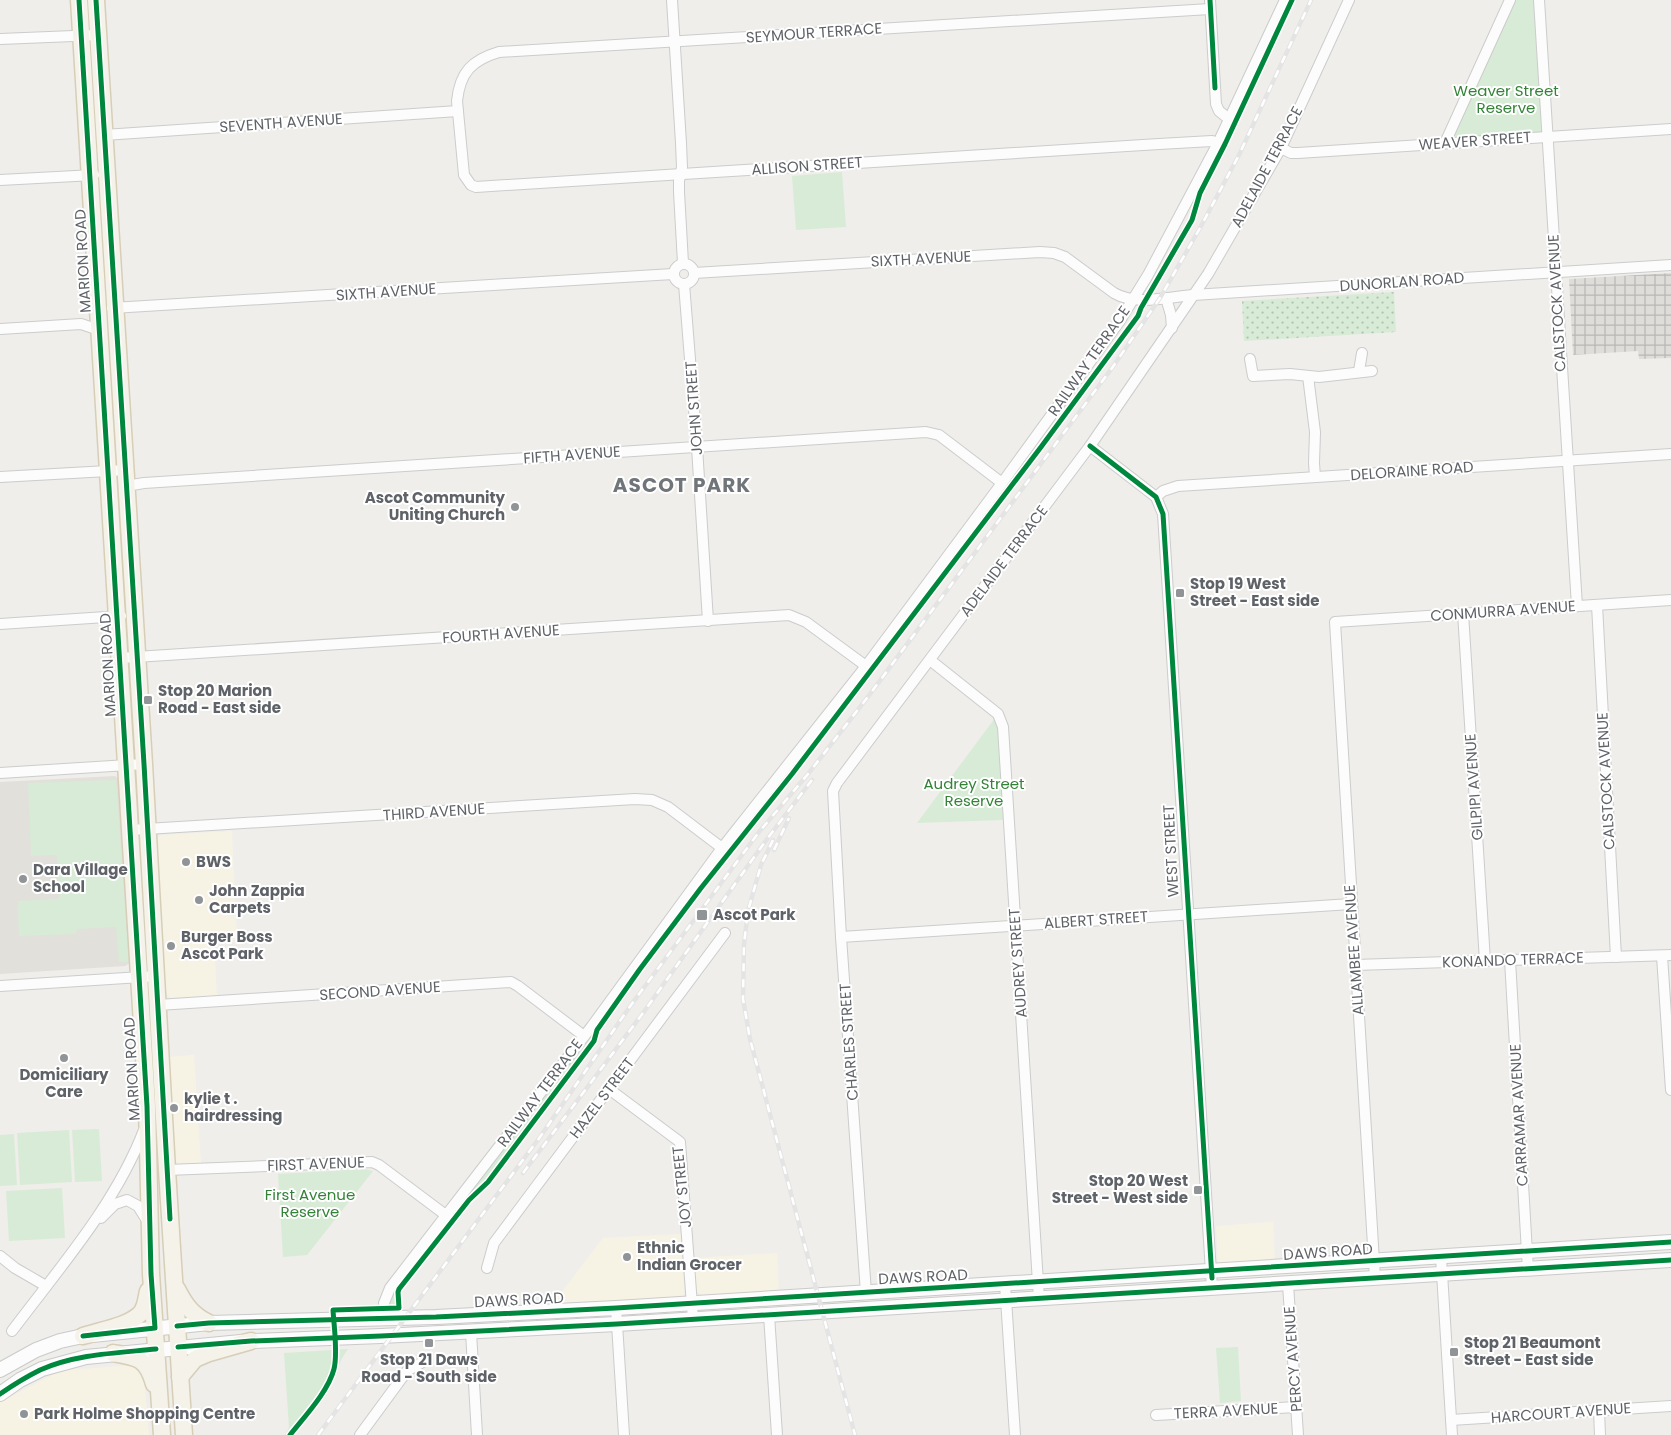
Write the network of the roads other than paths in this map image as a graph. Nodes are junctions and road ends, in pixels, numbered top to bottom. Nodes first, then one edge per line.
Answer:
1 (79, 0) edge
2 (96, 0) edge
3 (672, 0) edge
4 (1285, 0) edge
5 (1349, 0) edge
6 (1510, 0) edge
7 (1539, 0) edge
8 (1210, 4) edge
9 (90, 35) junction
10 (0, 40) edge
11 (675, 42) junction
12 (458, 111) junction
13 (1229, 119) junction
14 (1671, 129) edge
15 (104, 135) junction
16 (1548, 137) junction
17 (1218, 143) junction
18 (1445, 143) junction
19 (1281, 148) junction
20 (681, 174) junction
21 (98, 175) junction
22 (0, 180) edge
23 (683, 263) junction
24 (1671, 265) edge
25 (1555, 272) junction
26 (694, 273) junction
27 (674, 274) junction
28 (684, 284) junction
29 (1193, 295) junction
30 (1166, 298) junction
31 (1133, 300) junction
32 (115, 308) junction
33 (98, 309) junction
34 (1172, 328) junction
35 (0, 329) edge
36 (99, 330) junction
37 (1362, 353) dead end
38 (1250, 358) dead end
39 (1359, 371) junction
40 (1372, 371) dead end
41 (1308, 376) junction
42 (1090, 446) junction
43 (697, 447) junction
44 (1671, 454) edge
45 (1567, 461) junction
46 (108, 471) junction
47 (0, 477) edge
48 (1315, 477) junction
49 (126, 478) junction
50 (1002, 483) junction
51 (1156, 498) junction
52 (1671, 600) edge
53 (1597, 605) junction
54 (1577, 606) junction
55 (1463, 613) junction
56 (135, 615) junction
57 (117, 616) junction
58 (708, 621) junction
59 (1335, 622) joint
60 (0, 624) edge
61 (137, 656) junction
62 (120, 658) junction
63 (930, 660) junction
64 (866, 666) junction
65 (144, 764) junction
66 (126, 766) junction
67 (0, 773) edge
68 (833, 791) joint
69 (130, 830) junction
70 (147, 830) junction
71 (722, 848) junction
72 (1351, 904) junction
73 (1188, 914) junction
74 (1016, 926) junction
75 (725, 933) dead end
76 (841, 937) junction
77 (1667, 955) edge
78 (1616, 957) junction
79 (1510, 960) junction
80 (1484, 961) junction
81 (1355, 965) junction
82 (157, 976) junction
83 (139, 978) junction
84 (0, 986) edge
85 (158, 1005) junction
86 (584, 1036) junction
87 (609, 1089) junction
88 (1671, 1090) edge
89 (148, 1122) junction
90 (167, 1170) junction
91 (447, 1216) junction
92 (150, 1224) junction
93 (88, 1231) junction
94 (1671, 1242) edge
95 (1527, 1252) junction
96 (0, 1256) edge
97 (1441, 1257) junction
98 (1671, 1260) edge
99 (1374, 1261) junction
100 (487, 1268) dead end
101 (1528, 1270) junction
102 (1211, 1272) junction
103 (150, 1274) junction
104 (1442, 1275) junction
105 (1375, 1278) junction
106 (174, 1282) junction
107 (1038, 1282) junction
108 (1005, 1284) junction
109 (1288, 1284) junction
110 (46, 1286) junction
111 (1212, 1288) junction
112 (866, 1293) junction
113 (1039, 1299) junction
114 (1006, 1301) junction
115 (691, 1303) junction
116 (616, 1308) junction
117 (769, 1315) junction
118 (385, 1318) junction
119 (693, 1319) junction
120 (210, 1323) junction
121 (617, 1324) junction
122 (177, 1326) junction
123 (155, 1328) junction
124 (12, 1331) dead end
125 (471, 1332) junction
126 (83, 1336) junction
127 (251, 1341) junction
128 (178, 1347) junction
129 (156, 1349) junction
130 (113, 1353) junction
131 (421, 1363) dead end
132 (0, 1370) edge
133 (180, 1377) junction
134 (0, 1394) edge
135 (159, 1403) junction
136 (1671, 1406) edge
137 (1296, 1407) junction
138 (1599, 1411) junction
139 (1156, 1415) dead end
140 (1451, 1420) junction
141 (162, 1435) edge
142 (184, 1435) edge
143 (360, 1435) edge
144 (477, 1435) edge
145 (624, 1435) edge
146 (777, 1435) edge
147 (1014, 1435) edge
148 (1298, 1435) edge
149 (1452, 1435) edge
150 (1600, 1435) edge

1 - 9 main road, MARION ROAD
2 - 9 main road, MARION ROAD
3 - 11 street
4 - 13 street, RAILWAY TERRACE
5 - 19 street, ADELAIDE TERRACE
6 - 18 street
7 - 16 street, CALSTOCK AVENUE
8 - 11 street, SEYMOUR TERRACE
8 - 13 street
9 - 10 street
9 - 15 main road, MARION ROAD
9 - 21 main road, MARION ROAD
11 - 12 street, SEYMOUR TERRACE
11 - 20 street
12 - 15 street, SEVENTH AVENUE
12 - 20 street, ALLISON STREET
13 - 17 street, RAILWAY TERRACE
14 - 16 street, WEAVER STREET
15 - 21 main road, MARION ROAD
16 - 18 street, WEAVER STREET
16 - 25 street, CALSTOCK AVENUE
17 - 20 street, ALLISON STREET
17 - 31 street, RAILWAY TERRACE
18 - 19 street, WEAVER STREET
19 - 29 street, ADELAIDE TERRACE
20 - 23 street
21 - 22 street
21 - 32 main road, MARION ROAD
21 - 33 main road, MARION ROAD
23 - 26 street
23 - 27 street
24 - 25 street, DUNORLAN ROAD
25 - 29 street, DUNORLAN ROAD
25 - 45 street, CALSTOCK AVENUE
26 - 28 street
26 - 31 street, SIXTH AVENUE
27 - 28 street
27 - 32 street, SIXTH AVENUE
28 - 43 street, JOHN STREET
29 - 30 street, DUNORLAN ROAD
29 - 34 street, ADELAIDE TERRACE
30 - 31 street, DUNORLAN ROAD
30 - 34 street
31 - 50 street, RAILWAY TERRACE
32 - 33 street, SIXTH AVENUE
32 - 49 main road, MARION ROAD
33 - 36 main road, MARION ROAD
34 - 42 street, ADELAIDE TERRACE
35 - 36 street
36 - 46 main road, MARION ROAD
37 - 39 street
38 - 41 street
39 - 40 street
39 - 41 street
41 - 48 street
42 - 51 street
42 - 63 street, ADELAIDE TERRACE
43 - 49 street, FIFTH AVENUE
43 - 50 street, FIFTH AVENUE
43 - 58 street, JOHN STREET
44 - 45 street, DELORAINE ROAD
45 - 48 street, DELORAINE ROAD
45 - 54 street, CALSTOCK AVENUE
46 - 47 street, FIFTH AVENUE
46 - 49 street, FIFTH AVENUE
46 - 57 main road, MARION ROAD
48 - 51 street, DELORAINE ROAD
49 - 56 main road, MARION ROAD
50 - 64 street, RAILWAY TERRACE
51 - 73 street, WEST STREET
52 - 53 street, CONMURRA AVENUE
53 - 54 street, CONMURRA AVENUE
53 - 78 street, CALSTOCK AVENUE
54 - 55 street, CONMURRA AVENUE
55 - 59 street, CONMURRA AVENUE
55 - 80 street, GILPIPI AVENUE
56 - 57 street
56 - 61 main road, MARION ROAD
57 - 60 street
57 - 62 main road, MARION ROAD
58 - 61 street, FOURTH AVENUE
58 - 64 street, FOURTH AVENUE
59 - 72 street, ALLAMBEE AVENUE
61 - 62 street, FOURTH AVENUE
61 - 65 main road, MARION ROAD
62 - 66 main road, MARION ROAD
63 - 68 street, ADELAIDE TERRACE
63 - 74 street, AUDREY STREET
64 - 71 street, RAILWAY TERRACE
65 - 66 street
65 - 70 main road, MARION ROAD
66 - 67 street
66 - 69 main road, MARION ROAD
68 - 76 street, CHARLES STREET
69 - 70 street, THIRD AVENUE
69 - 83 main road, MARION ROAD
70 - 71 street, THIRD AVENUE
70 - 82 main road, MARION ROAD
71 - 86 street, RAILWAY TERRACE
72 - 73 street, ALBERT STREET
72 - 81 street, ALLAMBEE AVENUE
73 - 74 street, ALBERT STREET
73 - 102 street, WEST STREET
74 - 76 street, ALBERT STREET
74 - 107 street, AUDREY STREET
75 - 87 street, HAZEL STREET
76 - 112 street, CHARLES STREET
77 - 78 street, KONANDO TERRACE
77 - 88 street
78 - 79 street, KONANDO TERRACE
79 - 80 street, KONANDO TERRACE
79 - 95 street, CARRAMAR AVENUE
80 - 81 street, KONANDO TERRACE
81 - 99 street, ALLAMBEE AVENUE
82 - 83 street
82 - 85 main road, MARION ROAD
83 - 84 street
83 - 89 main road, MARION ROAD
85 - 86 street, SECOND AVENUE
85 - 90 main road, MARION ROAD
86 - 91 street, RAILWAY TERRACE
87 - 100 street, HAZEL STREET
87 - 115 street, JOY STREET
89 - 92 main road, MARION ROAD
89 - 93 street
90 - 91 street, FIRST AVENUE
90 - 106 main road, MARION ROAD
91 - 118 street, RAILWAY TERRACE
92 - 93 street
92 - 103 main road, MARION ROAD
93 - 110 street
94 - 95 main road, DAWS ROAD
95 - 97 main road, DAWS ROAD
95 - 101 street, CARRAMAR AVENUE
96 - 110 street
97 - 99 main road, DAWS ROAD
97 - 104 street
98 - 101 main road, DAWS ROAD
99 - 102 main road, DAWS ROAD
99 - 105 street, ALLAMBEE AVENUE
101 - 104 main road, DAWS ROAD
102 - 107 main road, DAWS ROAD
102 - 111 street, WEST STREET
103 - 123 main road, MARION ROAD
103 - 126 main road
104 - 105 main road, DAWS ROAD
104 - 140 street
105 - 109 main road, DAWS ROAD
106 - 120 main road
106 - 122 main road, MARION ROAD
107 - 108 main road, DAWS ROAD
107 - 113 street, AUDREY STREET
108 - 112 main road, DAWS ROAD
108 - 114 street
109 - 111 main road, DAWS ROAD
109 - 137 street, PERCY AVENUE
110 - 124 street
111 - 113 main road, DAWS ROAD
112 - 115 main road, DAWS ROAD
113 - 114 main road, DAWS ROAD
114 - 117 main road, DAWS ROAD
114 - 147 street
115 - 116 main road, DAWS ROAD
115 - 119 street, JOY STREET
116 - 118 main road, DAWS ROAD
116 - 121 street
117 - 119 main road, DAWS ROAD
117 - 146 street
118 - 120 main road, DAWS ROAD
119 - 121 main road, DAWS ROAD
120 - 122 main road, DAWS ROAD
121 - 125 main road, DAWS ROAD
121 - 145 street
122 - 123 main road, DAWS ROAD
122 - 128 main road, MARION ROAD
123 - 126 main road, DAWS ROAD
123 - 129 main road, MARION ROAD
125 - 127 main road, DAWS ROAD
125 - 144 street
126 - 132 main road, DAWS ROAD
127 - 128 main road, DAWS ROAD
127 - 133 main road
128 - 129 main road, DAWS ROAD
128 - 133 main road, MARION ROAD
129 - 130 main road, DAWS ROAD
129 - 135 main road, MARION ROAD
130 - 134 main road, DAWS ROAD
130 - 135 main road
131 - 143 street
133 - 142 main road, MARION ROAD
135 - 141 main road, MARION ROAD
136 - 138 street, HARCOURT AVENUE
137 - 139 street, TERRA AVENUE
137 - 148 street, PERCY AVENUE
138 - 140 street, HARCOURT AVENUE
138 - 150 street
140 - 149 street

